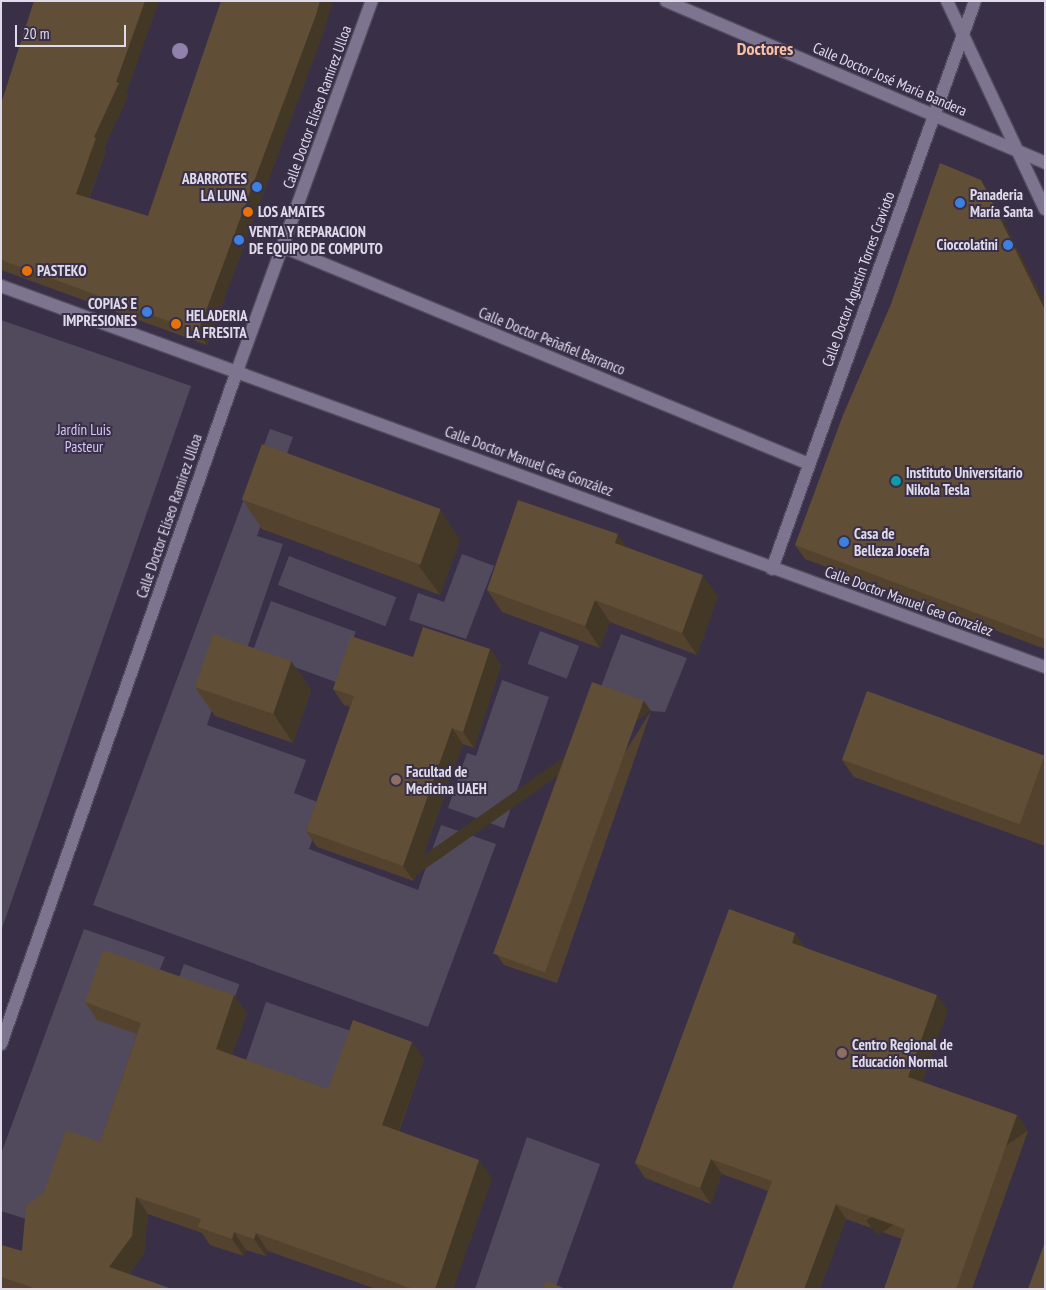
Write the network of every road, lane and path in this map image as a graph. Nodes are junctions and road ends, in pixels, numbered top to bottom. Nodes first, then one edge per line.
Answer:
1 (372, 1) edge
2 (666, 1) edge
3 (948, 1) edge
4 (975, 1) edge
5 (964, 33) junction
6 (932, 114) junction
7 (1016, 151) junction
8 (1045, 163) edge
9 (1045, 209) edge
10 (283, 248) junction
11 (1, 286) edge
12 (237, 371) junction
13 (809, 464) junction
14 (772, 569) junction
15 (1045, 668) edge
16 (1, 1044) edge

1 - 10 street, Calle Doctor Elíseo Ramírez Ulloa
2 - 6 street, Calle Doctor José María Bandera
3 - 5 street
4 - 5 street, Calle Doctor Agustín Torres Cravioto
5 - 6 street, Calle Doctor Agustín Torres Cravioto
5 - 7 street
6 - 7 street, Calle Doctor José María Bandera
6 - 13 street, Calle Doctor Agustín Torres Cravioto
7 - 8 street, Calle Doctor José María Bandera
7 - 9 street
10 - 12 street, Calle Doctor Elíseo Ramírez Ulloa
10 - 13 street, Calle Doctor Peñafiel Barranco
11 - 12 street, Calle Doctor Manuel Gea González
12 - 14 street, Calle Doctor Manuel Gea González
12 - 16 street, Calle Doctor Elíseo Ramírez Ulloa
13 - 14 street, Calle Doctor Agustín Torres Cravioto
14 - 15 street, Calle Doctor Manuel Gea González

